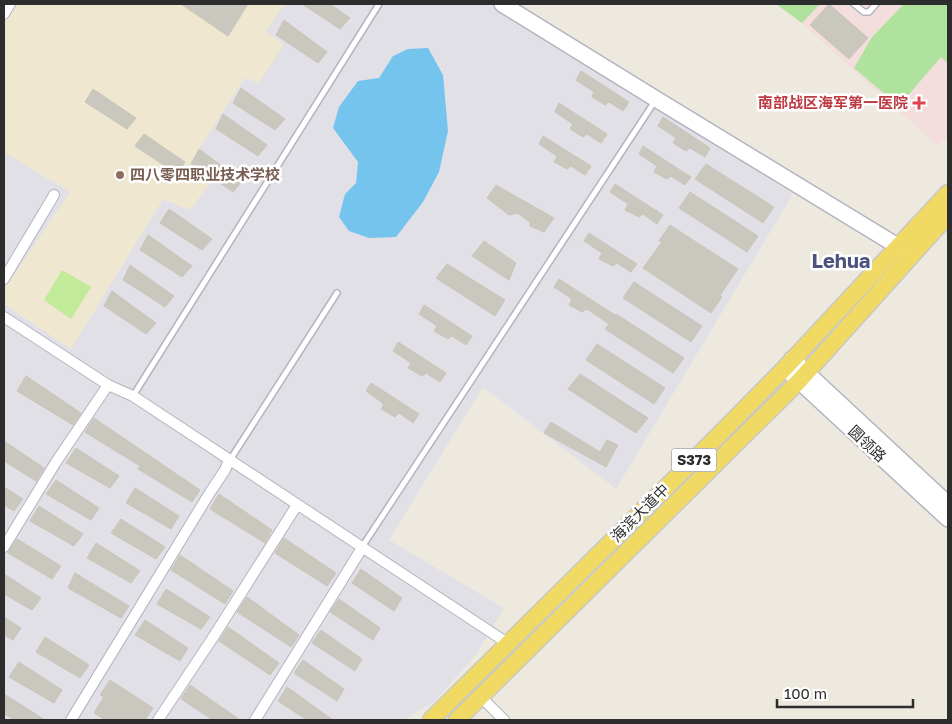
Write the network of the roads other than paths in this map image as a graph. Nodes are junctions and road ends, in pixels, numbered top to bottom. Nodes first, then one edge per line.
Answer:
1 (10, 4) edge
2 (379, 4) edge
3 (502, 4) edge
4 (854, 4) edge
5 (876, 4) edge
6 (4, 14) edge
7 (656, 99) junction
8 (948, 193) edge
9 (54, 195) dead end
10 (948, 216) edge
11 (899, 247) junction
12 (4, 279) edge
13 (337, 293) dead end
14 (4, 317) edge
15 (788, 364) junction
16 (803, 377) junction
17 (108, 385) junction
18 (133, 396) junction
19 (229, 460) junction
20 (948, 504) edge
21 (297, 505) junction
22 (948, 519) edge
23 (4, 547) edge
24 (362, 548) junction
25 (509, 644) junction
26 (480, 696) junction
27 (72, 720) edge
28 (158, 720) edge
29 (255, 720) edge
30 (431, 720) edge
31 (458, 720) edge
32 (504, 720) edge

1 - 6 street
2 - 18 lane
3 - 7 street
4 - 5 lane
7 - 11 street
7 - 24 lane
8 - 11 main road, 海滨大道中 / S373
9 - 12 street
10 - 16 main road, 海滨大道中 / S373
11 - 15 main road, 海滨大道中 / S373
13 - 19 lane
14 - 17 street
15 - 16 street, 圆领路
15 - 25 main road, 海滨大道中 / S373
16 - 20 street, 圆领路
16 - 22 street, 圆领路
16 - 26 main road, 海滨大道中 / S373
17 - 18 street
17 - 23 street
18 - 19 street
19 - 21 street
19 - 27 street
21 - 24 street
21 - 28 street
24 - 25 street
24 - 29 street
25 - 30 main road, 海滨大道中 / S373
26 - 31 main road, 海滨大道中 / S373
26 - 32 street

